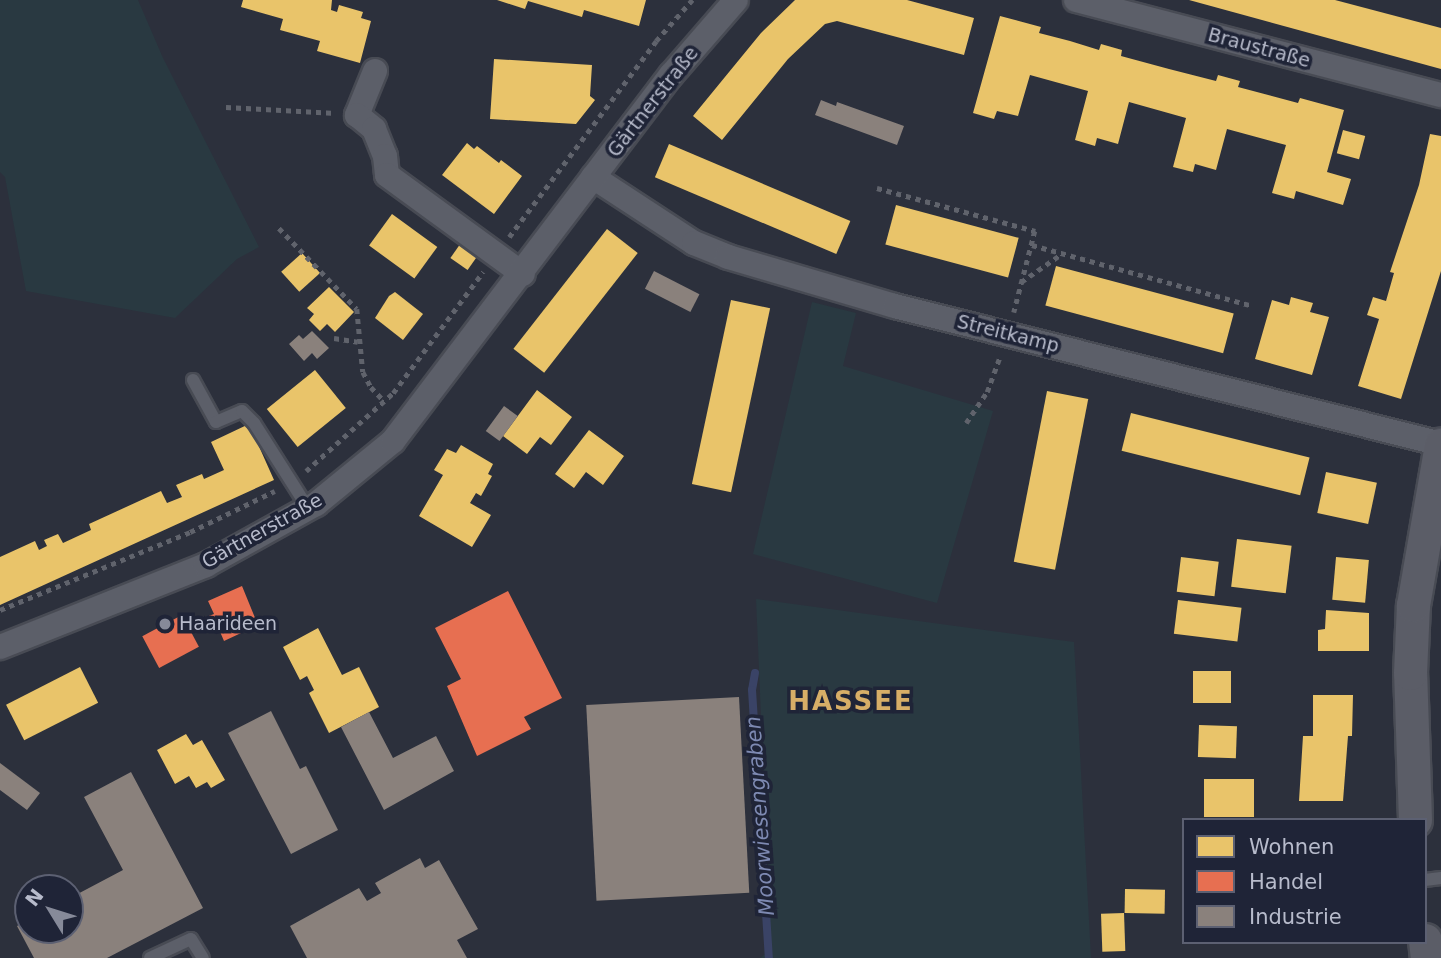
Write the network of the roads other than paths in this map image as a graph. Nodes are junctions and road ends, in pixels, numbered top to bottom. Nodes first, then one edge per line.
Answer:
1 (736, 0) edge
2 (1076, 0) edge
3 (375, 71) dead end
4 (1441, 95) edge
5 (593, 177) junction
6 (523, 274) junction
7 (193, 380) dead end
8 (1439, 463) edge
9 (308, 508) junction
10 (0, 647) edge
11 (1415, 818) edge
12 (150, 958) edge
13 (204, 958) edge

1 - 5 street, Gärtnerstraße
2 - 4 street, Braustraße
3 - 6 street
5 - 6 street, Gärtnerstraße
5 - 8 street, Streitkamp
6 - 9 street, Gärtnerstraße
7 - 9 lane
8 - 11 street
9 - 10 street, Gärtnerstraße
12 - 13 lane

